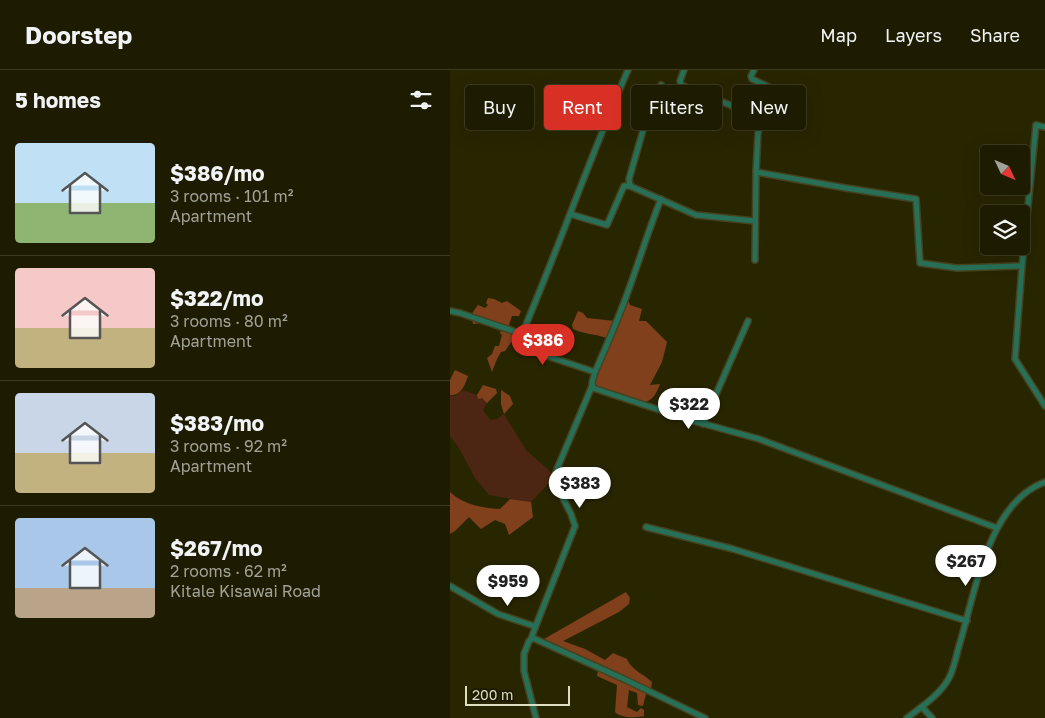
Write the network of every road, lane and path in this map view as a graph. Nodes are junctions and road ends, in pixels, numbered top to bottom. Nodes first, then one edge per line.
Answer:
1 (628, 70) edge
2 (684, 70) edge
3 (754, 70) edge
4 (765, 85) edge
5 (732, 106) edge
6 (1045, 127) edge
7 (643, 130) edge
8 (759, 130) edge
9 (756, 172) junction
10 (630, 186) junction
11 (661, 199) junction
12 (570, 214) junction
13 (755, 221) junction
14 (755, 260) dead end
15 (1022, 266) junction
16 (450, 312) edge
17 (748, 320) dead end
18 (522, 334) junction
19 (595, 372) junction
20 (592, 386) junction
21 (1045, 406) edge
22 (704, 424) junction
23 (1045, 482) edge
24 (646, 527) dead end
25 (997, 528) junction
26 (450, 586) edge
27 (967, 621) junction
28 (535, 628) junction
29 (531, 639) junction
30 (922, 707) junction
31 (536, 718) edge
32 (705, 718) edge
33 (907, 718) edge
34 (932, 718) edge

1 - 12 street
2 - 5 street
3 - 4 street
6 - 15 street
7 - 10 street
8 - 9 street
9 - 13 street
9 - 15 street
10 - 11 street
10 - 12 street
11 - 13 street
11 - 19 street
12 - 18 street
13 - 14 street
15 - 21 street
16 - 18 street
17 - 22 street
18 - 19 street
19 - 20 street
20 - 22 street
20 - 28 street
22 - 25 street
23 - 25 street
24 - 27 street
25 - 27 street
26 - 28 street
27 - 30 street
28 - 29 street
29 - 31 street
29 - 32 street
30 - 33 street
30 - 34 street

